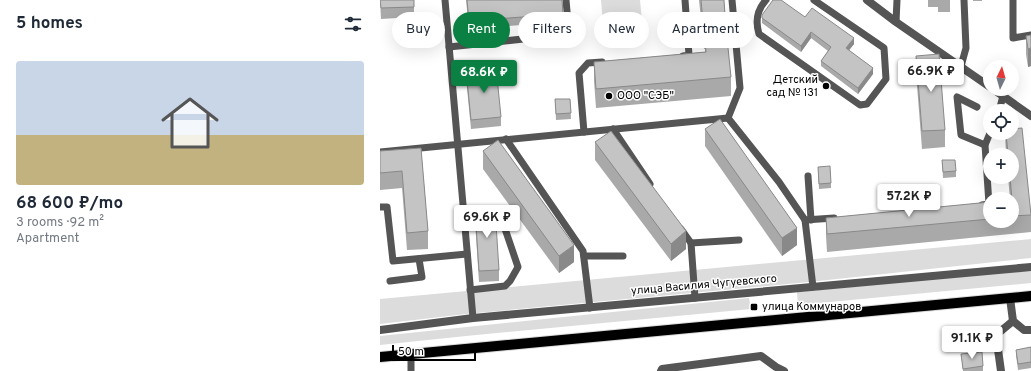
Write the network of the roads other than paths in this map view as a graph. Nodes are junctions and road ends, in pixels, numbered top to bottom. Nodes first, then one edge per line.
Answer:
1 (445, 0) edge
2 (566, 0) edge
3 (685, 0) edge
4 (732, 0) edge
5 (766, 0) edge
6 (814, 0) edge
7 (867, 0) edge
8 (964, 0) edge
9 (1013, 0) edge
10 (895, 1) edge
11 (896, 22) junction
12 (1031, 34) edge
13 (449, 47) junction
14 (689, 55) junction
15 (697, 55) edge
16 (673, 56) edge
17 (611, 61) edge
18 (961, 66) junction
19 (983, 82) edge
20 (1003, 96) joint
21 (1001, 104) edge
22 (977, 107) dead end
23 (1031, 116) edge
24 (728, 118) junction
25 (613, 129) junction
26 (584, 132) junction
27 (506, 139) junction
28 (988, 140) edge
29 (458, 144) junction
30 (986, 145) junction
31 (380, 152) edge
32 (808, 176) dead end
33 (653, 188) edge
34 (976, 206) edge
35 (380, 207) edge
36 (464, 216) junction
37 (843, 217) edge
38 (808, 220) junction
39 (678, 224) edge
40 (739, 240) dead end
41 (691, 243) junction
42 (467, 254) junction
43 (584, 256) junction
44 (623, 256) dead end
45 (420, 259) junction
46 (1031, 267) edge
47 (390, 281) dead end
48 (813, 287) junction
49 (470, 290) junction
50 (1031, 296) edge
51 (695, 298) junction
52 (1010, 298) junction
53 (590, 308) junction
54 (473, 318) junction
55 (1013, 320) junction
56 (380, 330) edge
57 (1031, 330) edge
58 (411, 354) junction
59 (380, 357) edge
60 (779, 370) edge
61 (411, 371) edge
62 (661, 371) edge
63 (1001, 371) edge

1 - 13 lane
2 - 13 lane
3 - 14 lane
4 - 24 lane
5 - 6 lane
7 - 11 street
8 - 18 lane
9 - 12 lane
10 - 11 lane
11 - 18 street
13 - 29 lane
14 - 15 lane
14 - 16 lane
17 - 26 lane
18 - 19 street
20 - 21 lane
20 - 23 street
22 - 30 lane
24 - 25 lane
24 - 38 lane
25 - 26 lane
25 - 33 lane
26 - 27 lane
27 - 29 lane
27 - 43 lane
28 - 30 lane
29 - 31 lane
29 - 36 lane
30 - 34 lane
32 - 38 lane
35 - 45 lane
36 - 42 lane
36 - 49 lane
37 - 38 lane
38 - 48 lane
39 - 41 lane
40 - 41 lane
41 - 51 lane
42 - 45 lane
42 - 49 lane
43 - 44 lane
43 - 53 lane
45 - 47 lane
46 - 48 street, улица Василия Чугуевского
48 - 51 street, улица Василия Чугуевского
49 - 54 lane
50 - 52 main road
51 - 53 street, улица Василия Чугуевского
52 - 55 street
52 - 58 main road
53 - 54 street, улица Василия Чугуевского
54 - 56 street, улица Василия Чугуевского
55 - 57 street
55 - 63 street
58 - 59 main road
58 - 61 lane
60 - 62 street

